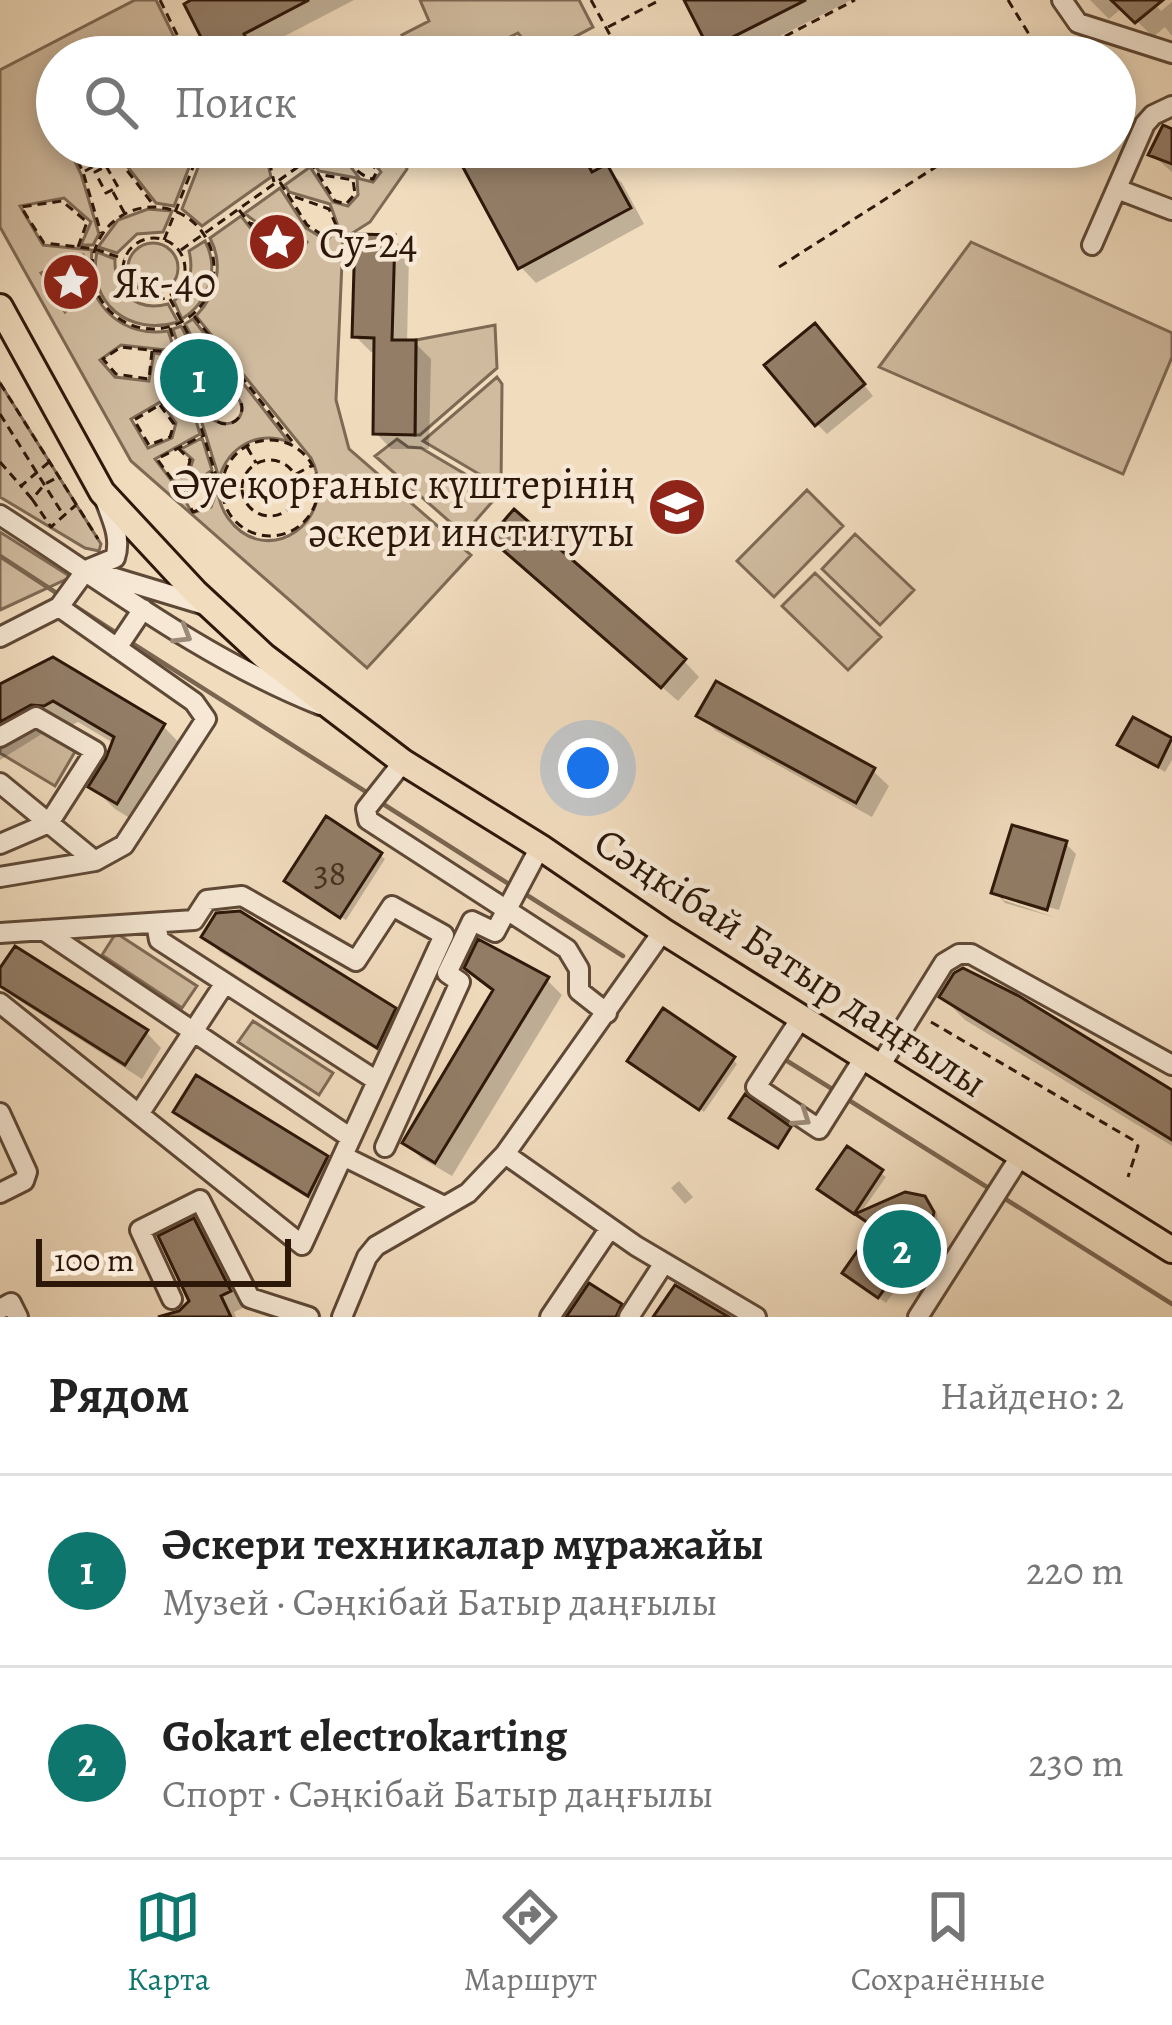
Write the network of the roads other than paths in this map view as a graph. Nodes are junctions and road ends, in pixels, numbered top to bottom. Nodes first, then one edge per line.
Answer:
1 (1062, 0) edge
2 (1120, 36) edge
3 (1136, 41) edge
4 (1172, 53) edge
5 (1172, 106) edge
6 (1136, 145) edge
7 (1126, 168) edge
8 (1117, 189) junction
9 (1172, 209) edge
10 (1092, 245) dead end
11 (0, 308) edge
12 (0, 326) edge
13 (27, 358) junction
14 (103, 493) junction
15 (0, 515) edge
16 (86, 570) junction
17 (64, 601) junction
18 (212, 608) junction
19 (142, 609) junction
20 (0, 637) edge
21 (122, 642) junction
22 (338, 712) junction
23 (0, 737) edge
24 (403, 762) junction
25 (0, 783) edge
26 (49, 823) junction
27 (0, 844) edge
28 (540, 847) junction
29 (95, 860) junction
30 (0, 877) edge
31 (514, 895) junction
32 (156, 922) junction
33 (43, 930) junction
34 (663, 932) junction
35 (0, 933) edge
36 (225, 983) junction
37 (0, 1003) edge
38 (607, 1013) junction
39 (801, 1018) junction
40 (194, 1032) junction
41 (872, 1061) junction
42 (1172, 1064) edge
43 (377, 1081) junction
44 (0, 1113) edge
45 (140, 1114) junction
46 (347, 1147) junction
47 (385, 1147) dead end
48 (506, 1154) junction
49 (1021, 1156) junction
50 (0, 1193) edge
51 (444, 1206) junction
52 (610, 1228) junction
53 (1172, 1250) edge
54 (664, 1263) junction
55 (172, 1299) dead end
56 (0, 1309) edge
57 (18, 1317) edge
58 (309, 1317) edge
59 (342, 1317) edge
60 (550, 1317) edge
61 (629, 1317) edge
62 (756, 1317) edge
63 (918, 1317) edge

1 - 2 street
3 - 4 street
5 - 6 street
7 - 8 street
8 - 9 street
8 - 10 street
11 - 13 main road, Сәңкібай Батыр даңғылы
12 - 13 main road
13 - 14 main road, Сәңкібай Батыр даңғылы
14 - 16 street
14 - 18 main road, Сәңкібай Батыр даңғылы
15 - 16 street
16 - 17 street
16 - 18 street
16 - 19 street
17 - 20 street
17 - 21 street
18 - 22 main road, Сәңкібай Батыр даңғылы
19 - 21 street
19 -> 22 street
21 - 29 street
22 - 24 main road, Сәңкібай Батыр даңғылы
23 - 26 street
24 - 28 main road, Сәңкібай Батыр даңғылы
24 - 31 street
25 - 26 street
26 - 27 street
26 - 29 street
28 - 31 street
28 - 34 main road, Сәңкібай Батыр даңғылы
29 - 30 street
31 - 38 street
31 - 47 street
32 - 33 street
32 - 36 street
32 - 43 street
33 - 35 street
33 - 40 street
34 - 38 street
34 - 39 main road, Сәңкібай Батыр даңғылы
36 - 40 street
36 - 43 street
37 - 45 street
38 - 48 street
39 - 41 main road, Сәңкібай Батыр даңғылы
39 -> 41 street
40 - 45 street
40 - 46 street
41 - 42 street
41 - 49 main road, Сәңкібай Батыр даңғылы
43 - 46 street
44 - 50 street
45 - 46 street
46 - 51 street
48 - 51 street
48 - 52 street
49 - 53 main road, Сәңкібай Батыр даңғылы
49 - 63 street
51 - 59 street
52 - 54 street
52 - 60 street
54 - 61 street
54 - 62 street
55 - 58 street
56 - 57 street

